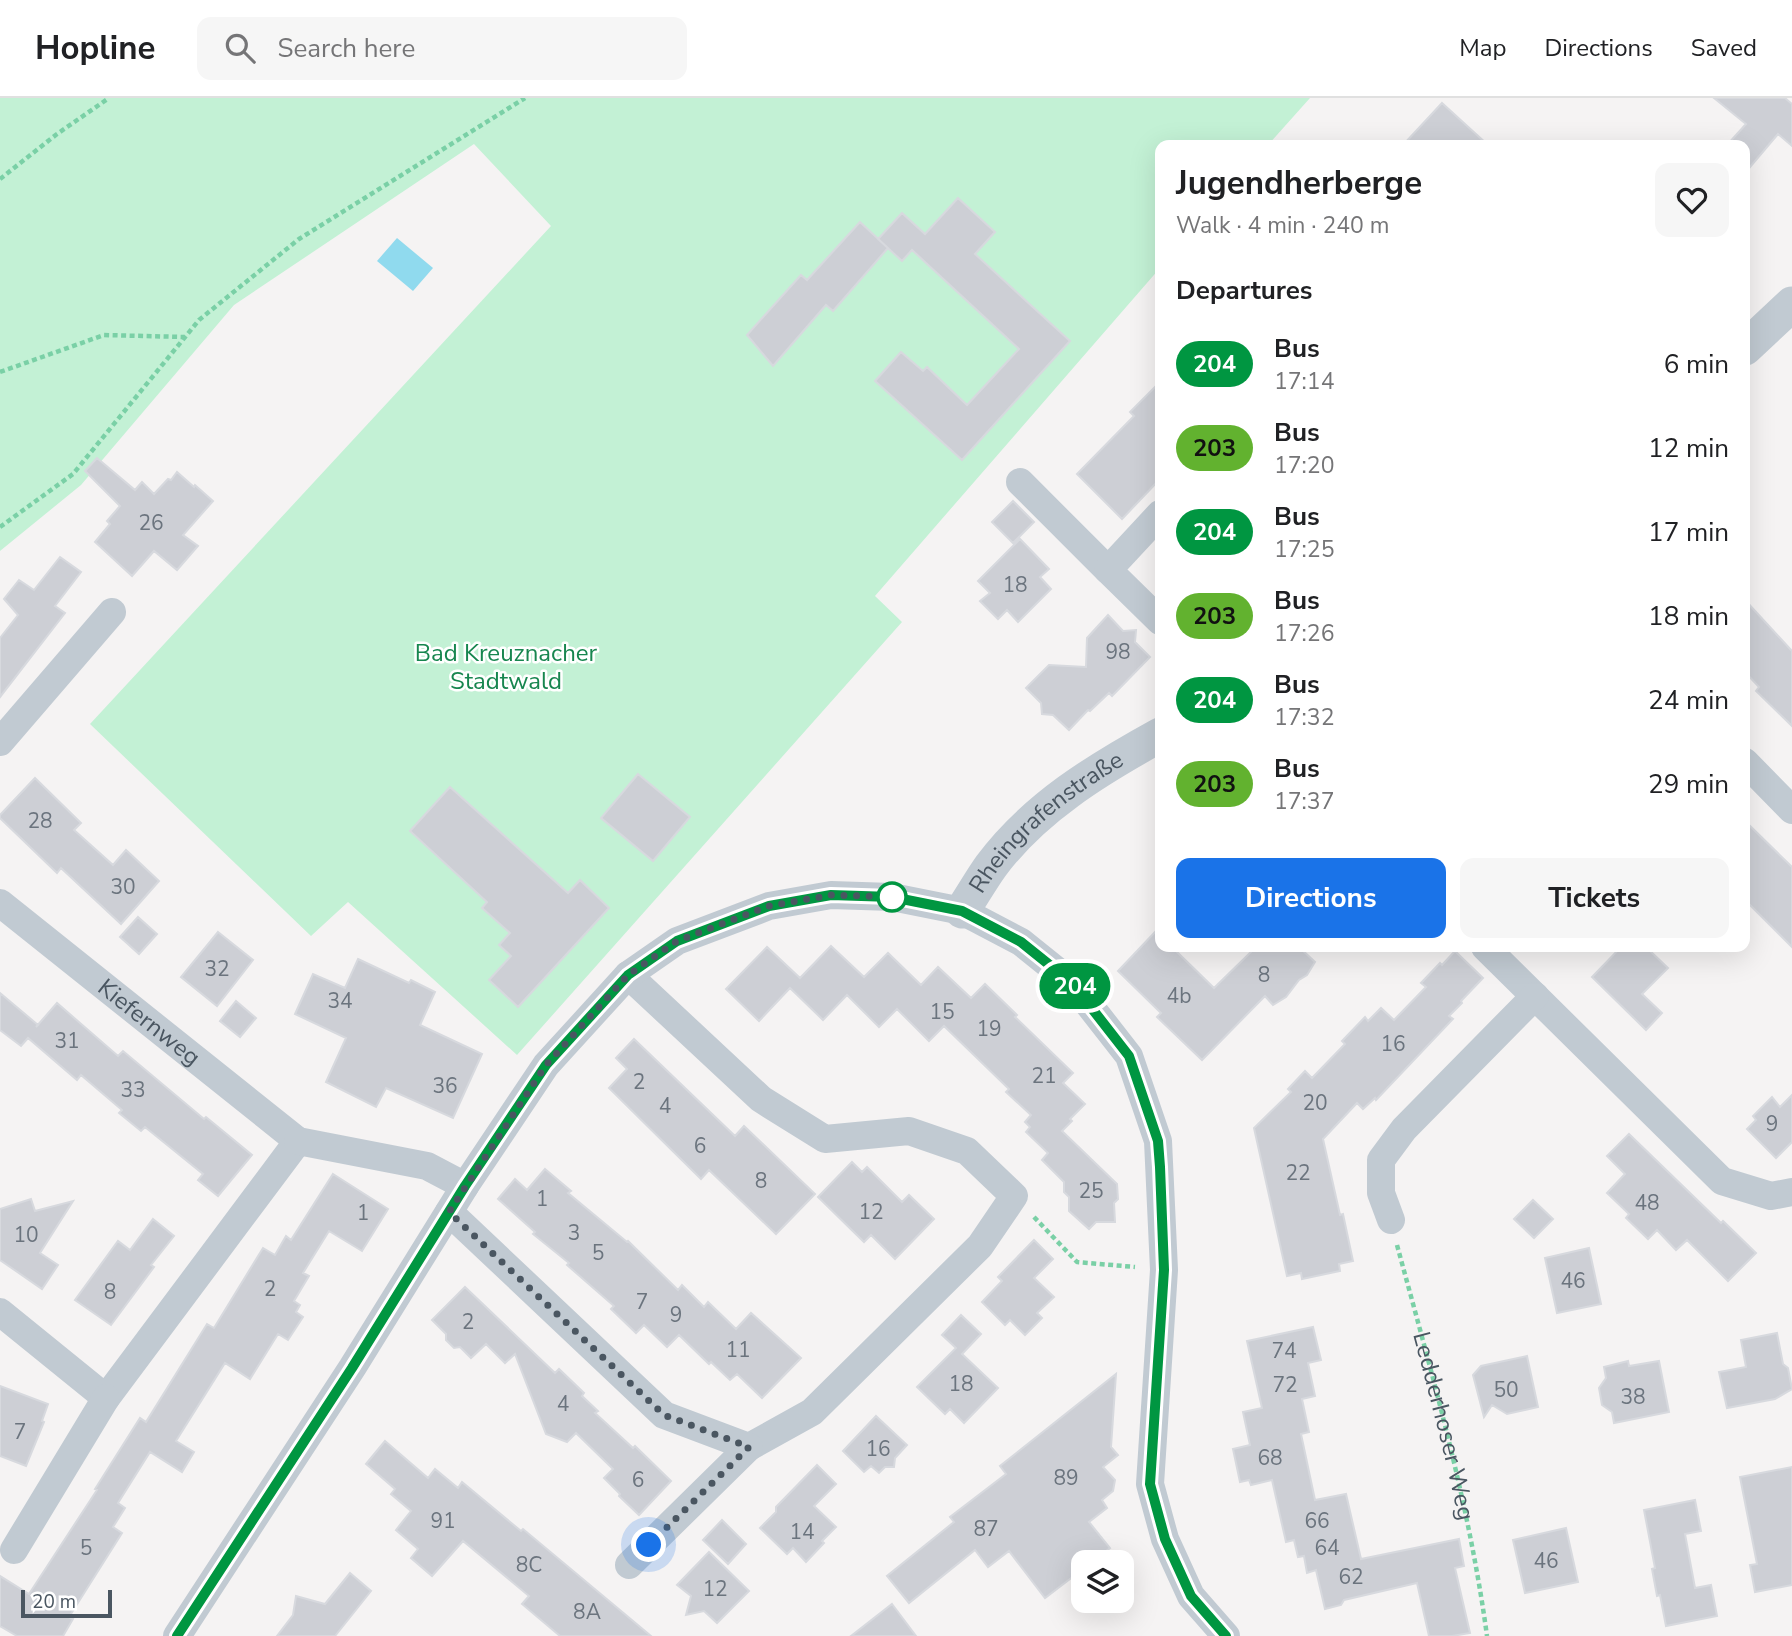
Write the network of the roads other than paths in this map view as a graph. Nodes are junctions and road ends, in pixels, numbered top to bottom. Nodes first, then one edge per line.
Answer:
1 (1792, 304) edge
2 (1750, 343) edge
3 (1020, 482) dead end
4 (1155, 519) edge
5 (1108, 570) junction
6 (112, 611) dead end
7 (1155, 616) edge
8 (1155, 739) edge
9 (0, 742) edge
10 (1750, 767) edge
11 (1792, 810) edge
12 (0, 902) edge
13 (962, 911) junction
14 (1490, 952) edge
15 (628, 975) junction
16 (1535, 996) junction
17 (298, 1141) junction
18 (465, 1186) junction
19 (1792, 1192) edge
20 (449, 1212) junction
21 (1391, 1220) road end
22 (0, 1312) edge
23 (106, 1398) junction
24 (749, 1447) junction
25 (14, 1550) dead end
26 (629, 1565) dead end
27 (177, 1636) edge
28 (1226, 1636) edge

1 - 2 street
3 - 5 street
4 - 5 street
5 - 7 street
6 - 9 street
8 - 13 street, Rheingrafenstraße
10 - 11 street
12 - 17 street, Kiefernweg
13 - 15 street, Rheingrafenstraße
13 - 28 street
14 - 16 street
15 - 18 street, Rheingrafenstraße
15 - 24 street
16 - 19 street
16 - 21 street
17 - 18 street, Kiefernweg
17 - 23 street
18 - 20 street, Rheingrafenstraße
20 - 24 street
20 - 27 street, Rheingrafenstraße
22 - 23 street
23 - 25 street
24 - 26 street

